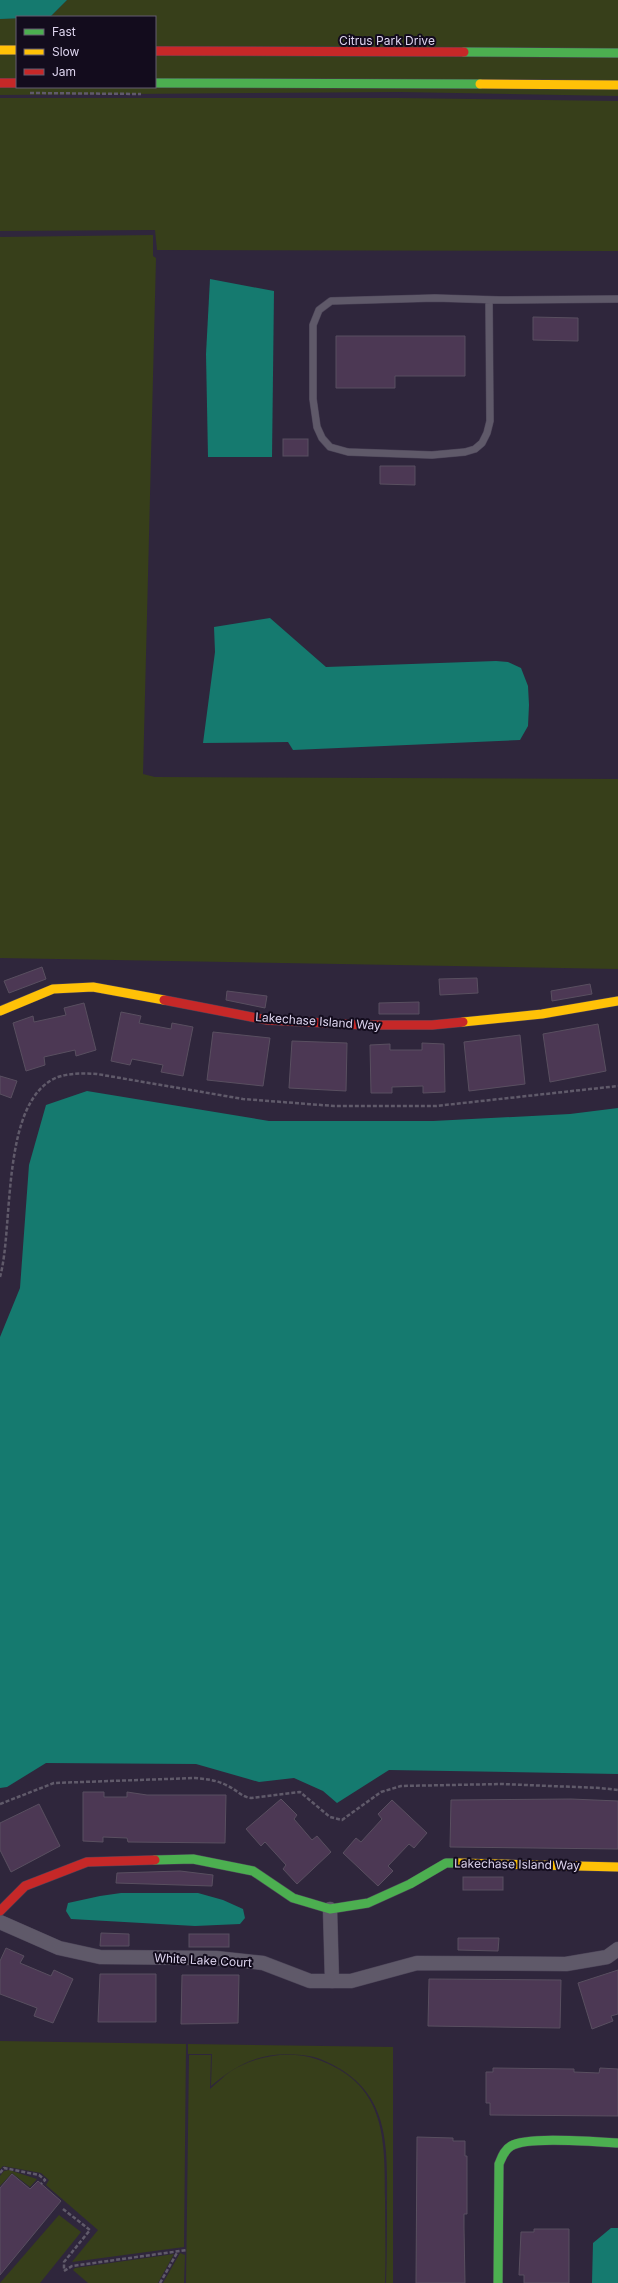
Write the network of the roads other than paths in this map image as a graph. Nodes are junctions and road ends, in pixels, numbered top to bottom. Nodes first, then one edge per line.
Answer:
1 (0, 50) edge
2 (16, 50) edge
3 (156, 51) edge
4 (618, 53) edge
5 (0, 82) edge
6 (16, 83) edge
7 (156, 83) edge
8 (618, 85) edge
9 (618, 299) edge
10 (489, 300) junction
11 (618, 1001) edge
12 (0, 1011) edge
13 (618, 1867) edge
14 (330, 1909) junction
15 (0, 1911) edge
16 (0, 1922) edge
17 (618, 1949) edge
18 (332, 1981) junction
19 (618, 2143) edge
20 (498, 2283) edge

1 - 2 street
3 - 4 street, Citrus Park Drive
5 - 6 street
7 - 8 street
9 - 10 lane
10 - 10 lane
11 - 12 street, Lakechase Island Way
13 - 14 street, Lakechase Island Way
14 - 15 street, Lakechase Island Way
14 - 18 street
16 - 18 street, White Lake Court
17 - 18 street, White Lake Court
19 - 20 street

